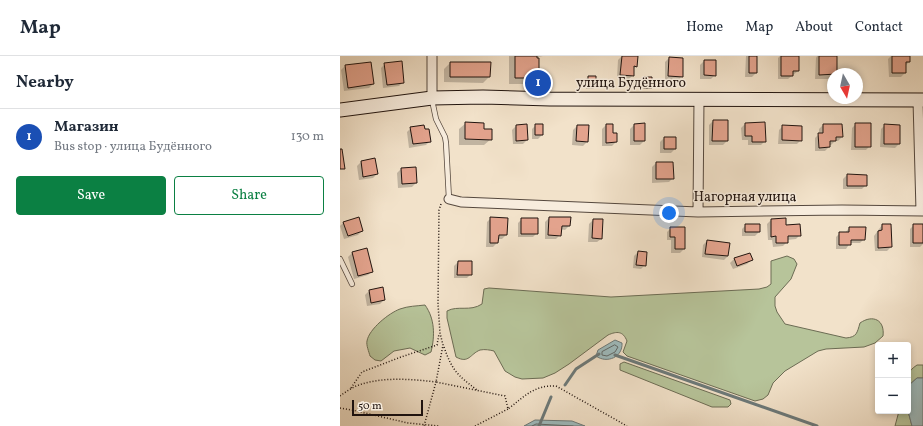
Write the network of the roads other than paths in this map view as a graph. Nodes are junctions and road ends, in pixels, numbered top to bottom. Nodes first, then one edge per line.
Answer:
1 (432, 56) edge
2 (432, 98) junction
3 (699, 99) junction
4 (921, 100) edge
5 (340, 110) edge
6 (449, 200) joint
7 (922, 211) edge
8 (698, 212) junction
9 (340, 259) edge
10 (352, 284) dead end

1 - 2 street
2 - 3 main road, улица Будённого
2 - 5 main road, улица Будённого
2 - 6 lane
3 - 4 main road, улица Будённого
3 - 8 street
4 - 7 street
6 - 8 street, Нагорная улица
7 - 8 street, Нагорная улица
9 - 10 lane

